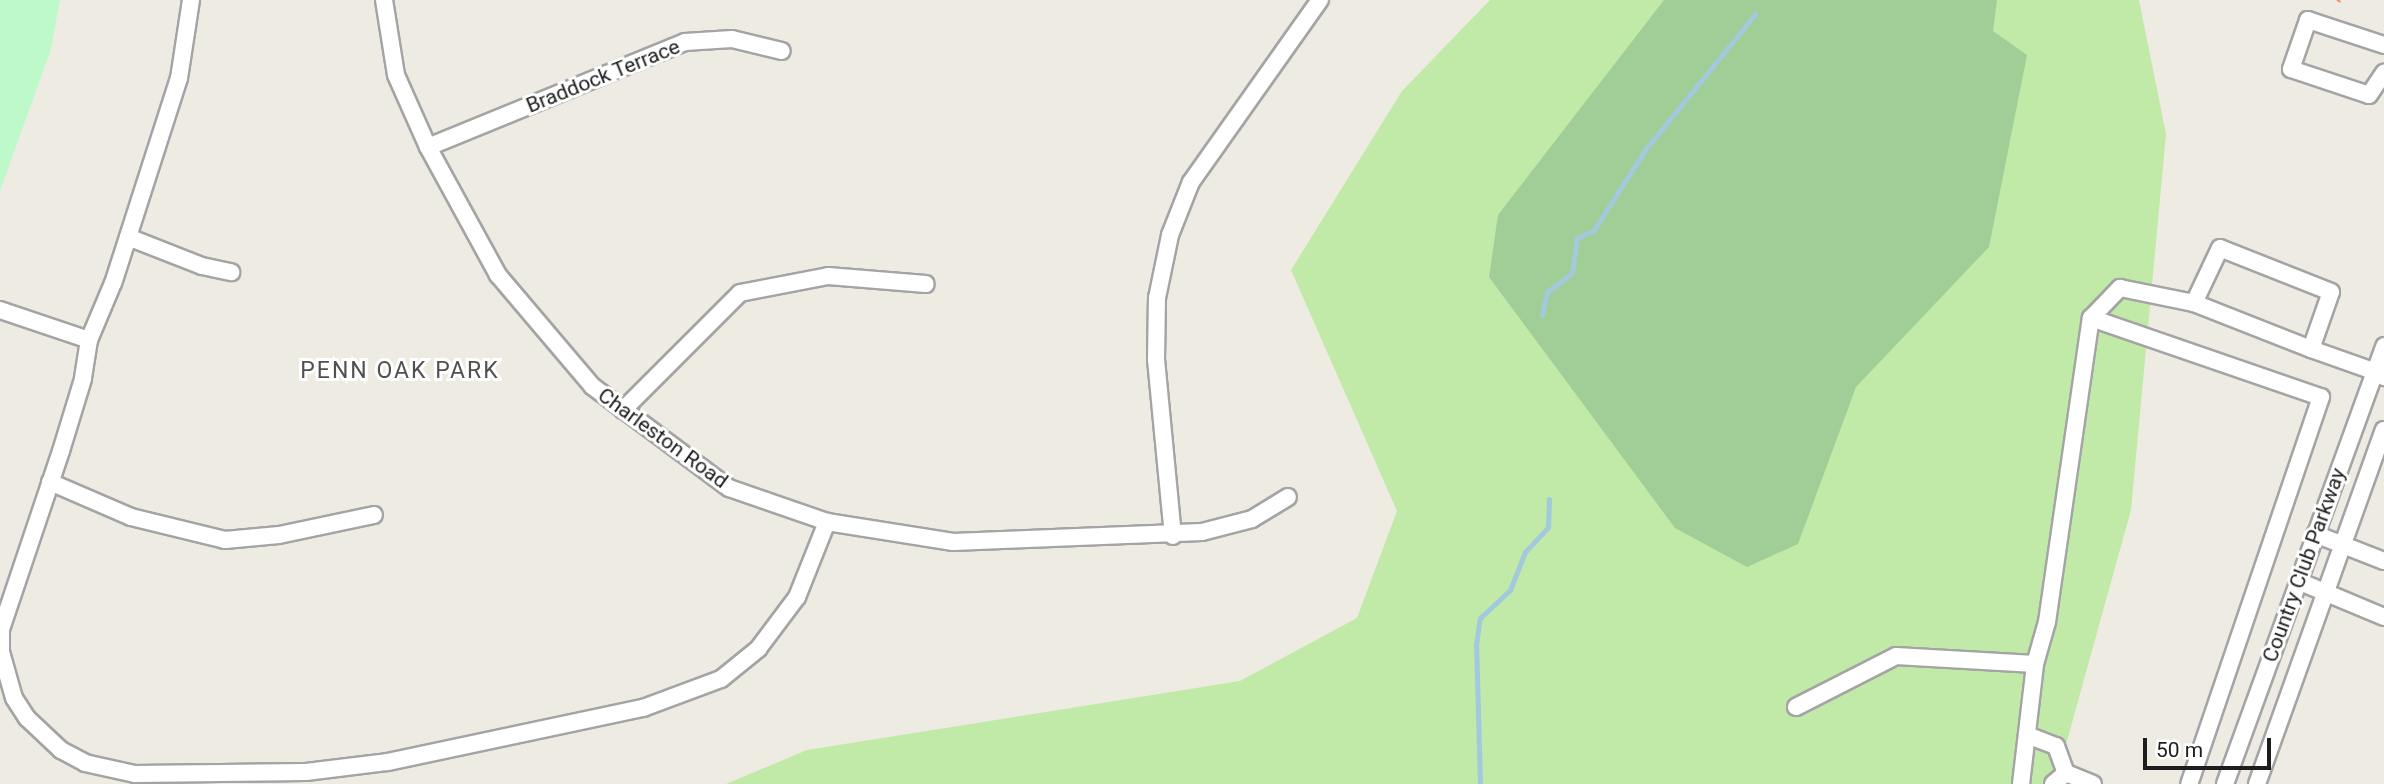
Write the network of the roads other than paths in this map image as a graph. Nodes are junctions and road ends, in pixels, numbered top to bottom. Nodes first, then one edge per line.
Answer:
1 (191, 0) edge
2 (384, 0) edge
3 (1320, 0) edge
4 (2384, 45) edge
5 (782, 51) dead end
6 (2384, 73) edge
7 (428, 147) junction
8 (128, 237) junction
9 (231, 272) dead end
10 (926, 284) dead end
11 (2194, 303) junction
12 (0, 310) edge
13 (2091, 318) junction
14 (89, 340) junction
15 (2384, 346) edge
16 (2311, 349) junction
17 (2379, 374) edge
18 (623, 410) junction
19 (2384, 430) edge
20 (50, 482) junction
21 (1288, 496) dead end
22 (374, 515) dead end
23 (827, 522) junction
24 (2315, 534) junction
25 (1173, 536) junction
26 (2344, 545) junction
27 (2384, 561) edge
28 (2298, 581) junction
29 (2327, 592) junction
30 (2384, 617) edge
31 (2035, 664) junction
32 (1796, 707) dead end
33 (2027, 735) junction
34 (2066, 774) junction
35 (2021, 784) edge
36 (2053, 784) edge
37 (2094, 784) edge
38 (2189, 784) edge
39 (2225, 784) edge
40 (2257, 784) edge

1 - 8 street
2 - 7 street, Charleston Road
3 - 25 street
4 - 6 street
5 - 7 street, Braddock Terrace
7 - 18 street, Charleston Road
8 - 9 street
8 - 14 street
10 - 18 street
11 - 13 street
11 - 16 street
11 - 16 street
12 - 14 street
13 - 31 street
13 - 38 street
14 - 20 street
15 - 17 street, Country Club Parkway
16 - 17 street
17 - 24 street, Country Club Parkway
18 - 23 street, Charleston Road
19 - 26 street, Country Club Parkway
20 - 22 street
20 - 23 street
21 - 25 street, Charleston Road
23 - 25 street, Charleston Road
24 - 26 street
24 - 28 street, Country Club Parkway
26 - 27 street
26 - 29 street, Country Club Parkway
28 - 29 street
28 - 39 street, Country Club Parkway
29 - 30 street
29 - 40 street, Country Club Parkway
31 - 32 street
31 - 33 street
33 - 34 street
33 - 35 street
34 - 36 street
34 - 37 street

